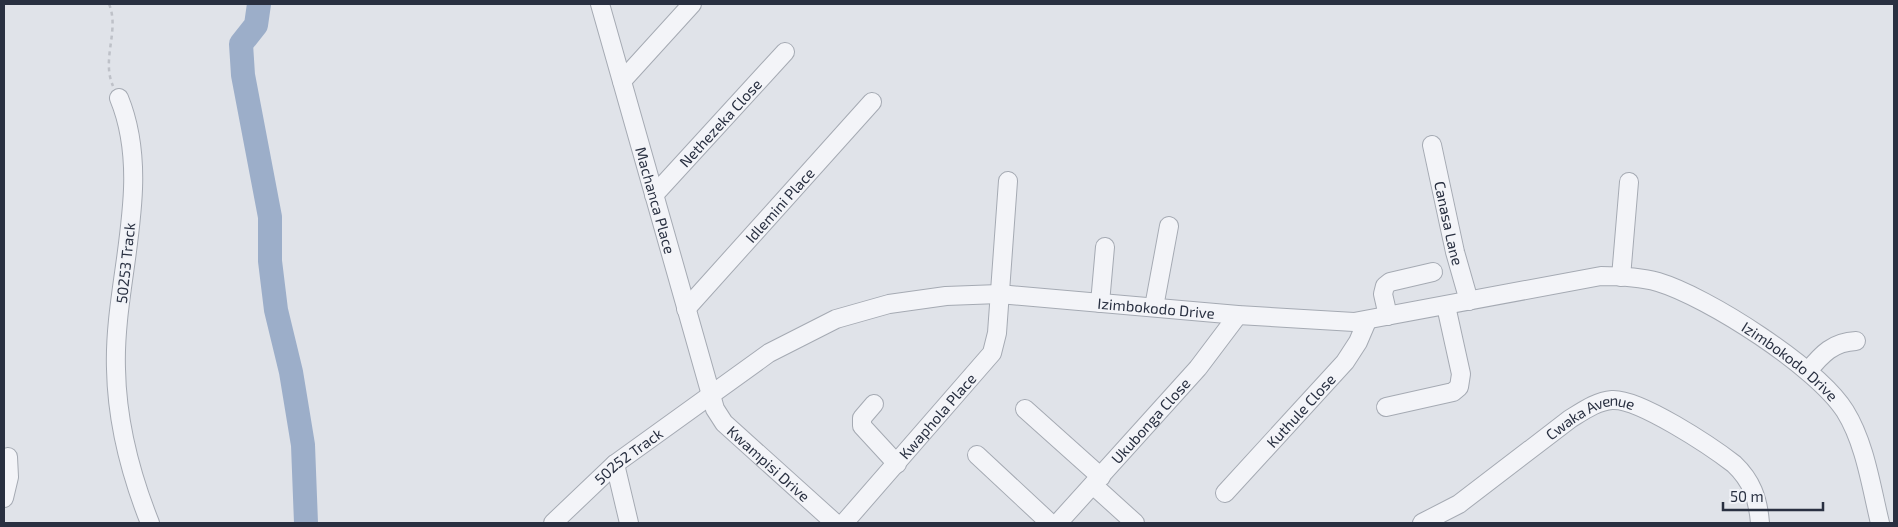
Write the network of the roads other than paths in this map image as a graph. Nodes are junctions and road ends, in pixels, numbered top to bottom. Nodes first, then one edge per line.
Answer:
1 (600, 4) edge
2 (692, 4) edge
3 (785, 52) dead end
4 (622, 81) junction
5 (119, 98) road end
6 (872, 102) dead end
7 (1432, 145) dead end
8 (1008, 181) dead end
9 (1629, 182) dead end
10 (654, 195) junction
11 (1169, 226) dead end
12 (1105, 247) dead end
13 (1433, 272) dead end
14 (1621, 276) junction
15 (998, 294) junction
16 (1468, 301) junction
17 (1100, 303) junction
18 (1446, 306) junction
19 (1154, 307) junction
20 (686, 309) junction
21 (1238, 315) junction
22 (1388, 316) junction
23 (1367, 320) junction
24 (1856, 341) dead end
25 (1808, 371) junction
26 (711, 396) junction
27 (874, 404) dead end
28 (1386, 407) dead end
29 (1025, 408) dead end
30 (977, 455) dead end
31 (8, 457) dead end
32 (615, 464) junction
33 (897, 464) junction
34 (1097, 481) junction
35 (1225, 493) dead end
36 (4, 498) edge
37 (150, 523) edge
38 (552, 523) edge
39 (629, 523) edge
40 (835, 523) edge
41 (844, 523) edge
42 (1050, 523) edge
43 (1058, 523) edge
44 (1135, 523) edge
45 (1422, 523) edge
46 (1760, 523) edge
47 (1880, 523) edge

1 - 4 street, Machanca Place
2 - 4 street
3 - 10 street, Nethezeka Close
4 - 10 street, Machanca Place
5 - 37 street, 50253 Track
6 - 20 street, Idlemini Place
7 - 16 street, Canasa Lane
8 - 15 street, Kwaphola Place
9 - 14 street
10 - 20 street, Machanca Place
11 - 19 street
12 - 17 street
13 - 22 street
14 - 16 street, Izimbokodo Drive
14 - 25 street, Izimbokodo Drive
15 - 17 street, Izimbokodo Drive
15 - 26 street, Izimbokodo Drive
15 - 33 street, Kwaphola Place
16 - 18 street, Izimbokodo Drive
17 - 19 street, Izimbokodo Drive
18 - 22 street, Izimbokodo Drive
18 - 28 street
19 - 21 street, Izimbokodo Drive
20 - 26 street, Machanca Place
21 - 23 street, Izimbokodo Drive
21 - 34 street, Ukubonga Close
22 - 23 street, Izimbokodo Drive
23 - 35 street, Kuthule Close
24 - 25 street
25 - 47 street, Izimbokodo Drive
26 - 32 street, 50252 Track
26 - 40 street, Kwampisi Drive
27 - 33 street
29 - 34 street
30 - 42 street
31 - 36 street
32 - 38 street, 50252 Track
32 - 39 street
33 - 41 street, Kwaphola Place
34 - 43 street, Ukubonga Close
34 - 44 street
45 - 46 street, Cwaka Avenue

